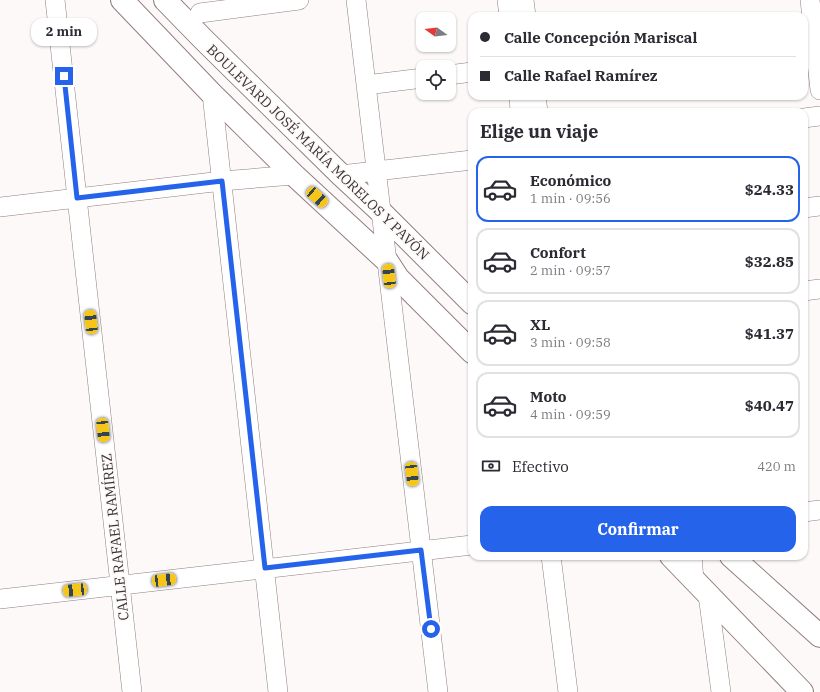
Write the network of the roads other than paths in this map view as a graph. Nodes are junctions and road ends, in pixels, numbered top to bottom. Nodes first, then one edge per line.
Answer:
1 (56, 0) edge
2 (122, 0) edge
3 (165, 0) edge
4 (299, 0) edge
5 (356, 0) edge
6 (507, 0) edge
7 (524, 0) edge
8 (810, 0) edge
9 (199, 6) edge
10 (508, 12) edge
11 (526, 12) edge
12 (808, 29) edge
13 (202, 38) junction
14 (468, 73) edge
15 (456, 74) edge
16 (416, 79) edge
17 (820, 83) edge
18 (366, 85) junction
19 (212, 94) junction
20 (820, 116) edge
21 (808, 118) edge
22 (468, 161) edge
23 (377, 172) junction
24 (294, 175) junction
25 (341, 175) junction
26 (222, 181) junction
27 (77, 198) junction
28 (820, 206) edge
29 (0, 207) edge
30 (808, 208) edge
31 (382, 212) junction
32 (387, 261) junction
33 (820, 289) edge
34 (808, 290) edge
35 (468, 299) edge
36 (468, 348) edge
37 (820, 510) edge
38 (808, 512) edge
39 (468, 544) edge
40 (421, 550) junction
41 (552, 560) edge
42 (675, 560) edge
43 (693, 560) edge
44 (735, 560) edge
45 (265, 568) junction
46 (120, 585) junction
47 (701, 587) junction
48 (0, 599) edge
49 (820, 636) edge
50 (132, 692) edge
51 (278, 692) edge
52 (438, 692) edge
53 (568, 692) edge
54 (721, 692) edge
55 (802, 692) edge

1 - 27 street, CALLE RAFAEL RAMÍREZ
2 - 19 main road
3 - 13 main road, BOULEVARD JOSÉ MARÍA MORELOS Y PAVÓN
4 - 9 street
5 - 18 street
6 - 10 street
7 - 11 street
8 - 12 street
9 - 13 street
12 - 17 street
13 - 25 main road, BOULEVARD JOSÉ MARÍA MORELOS Y PAVÓN
14 - 15 street
16 - 18 street
18 - 23 street
19 - 24 main road
19 - 26 street
20 - 21 street
22 - 23 street
23 - 25 street
23 - 31 street
24 - 26 street
24 - 32 main road
25 - 31 main road, BOULEVARD JOSÉ MARÍA MORELOS Y PAVÓN
26 - 27 street
26 - 45 street
27 - 29 street
27 - 46 street, CALLE RAFAEL RAMÍREZ
28 - 30 street
31 - 32 street
31 - 35 main road, BOULEVARD JOSÉ MARÍA MORELOS Y PAVÓN
32 - 36 main road
32 - 40 street
33 - 34 street
37 - 38 street
39 - 40 street
40 - 45 street
40 - 52 street
41 - 53 street
42 - 47 main road
43 - 47 street
44 - 49 main road
45 - 46 street
45 - 51 street
46 - 48 street
46 - 50 street, CALLE RAFAEL RAMÍREZ
47 - 54 street
47 - 55 main road

